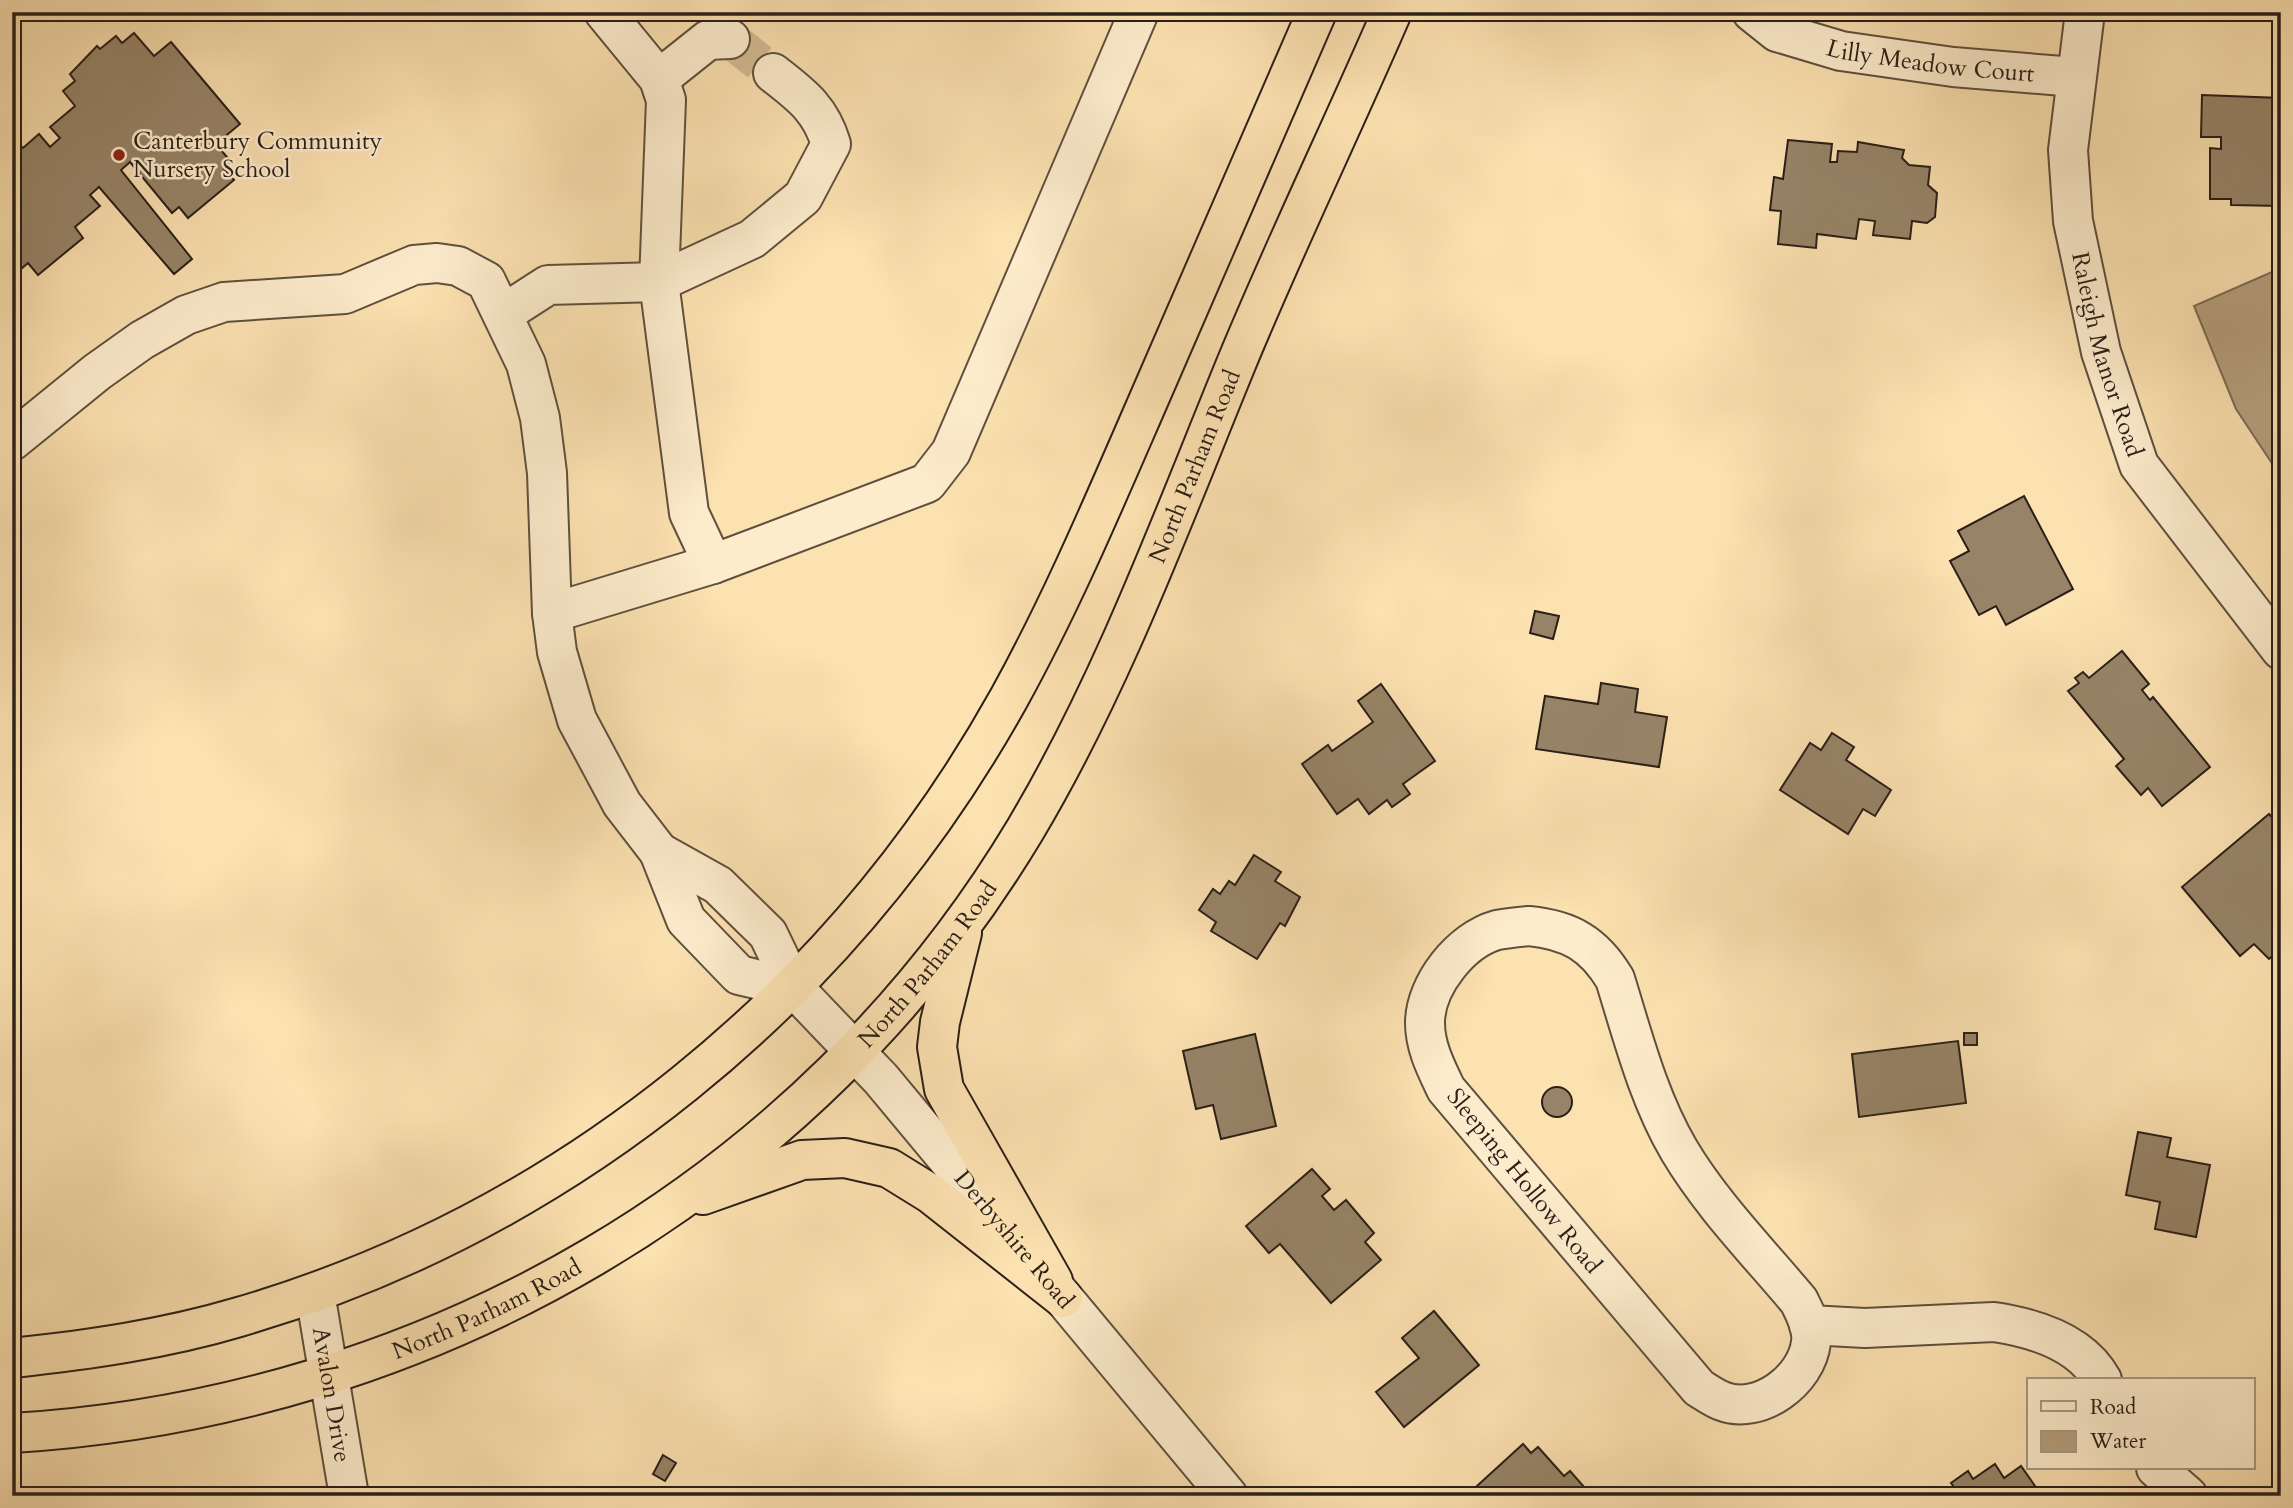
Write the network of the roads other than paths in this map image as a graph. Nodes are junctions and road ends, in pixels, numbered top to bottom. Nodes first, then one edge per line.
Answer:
1 (604, 12) edge
2 (1139, 12) edge
3 (1317, 12) edge
4 (1392, 12) edge
5 (1752, 12) edge
6 (2085, 12) edge
7 (730, 39) dead end
8 (773, 73) tunnel mouth
9 (2075, 77) junction
10 (659, 79) junction
11 (659, 282) junction
12 (503, 314) junction
13 (12, 441) edge
14 (713, 564) junction
15 (552, 613) junction
16 (2281, 650) edge
17 (966, 919) junction
18 (794, 988) junction
19 (855, 1051) junction
20 (678, 1203) junction
21 (315, 1293) junction
22 (1063, 1298) junction
23 (1809, 1325) junction
24 (12, 1358) edge
25 (330, 1376) junction
26 (2100, 1378) edge
27 (12, 1433) edge
28 (2158, 1470) edge
29 (349, 1496) edge
30 (1228, 1496) edge
31 (2188, 1496) edge

1 - 10 street
2 - 14 street
3 - 18 highway
4 - 17 highway, North Parham Road
5 - 9 street, Lilly Meadow Court
6 - 9 street, Raleigh Manor Road
7 - 10 street
8 - 11 street
9 - 16 street, Raleigh Manor Road
10 - 11 street
11 - 12 street
11 - 14 street
12 - 13 street
12 - 15 street
14 - 15 street
15 - 18 street, Derbyshire Road
17 - 19 highway, North Parham Road
17 - 22 highway
18 - 19 street, Derbyshire Road
18 - 21 highway
19 - 20 highway, North Parham Road
19 - 22 street, Derbyshire Road
20 - 22 highway
20 - 25 highway, North Parham Road
21 - 24 highway
21 - 25 street, Avalon Drive
22 - 30 street, Derbyshire Road
23 - 23 street, Sleeping Hollow Road
23 - 26 street
25 - 27 highway, North Parham Road
25 - 29 street, Avalon Drive
28 - 31 street

